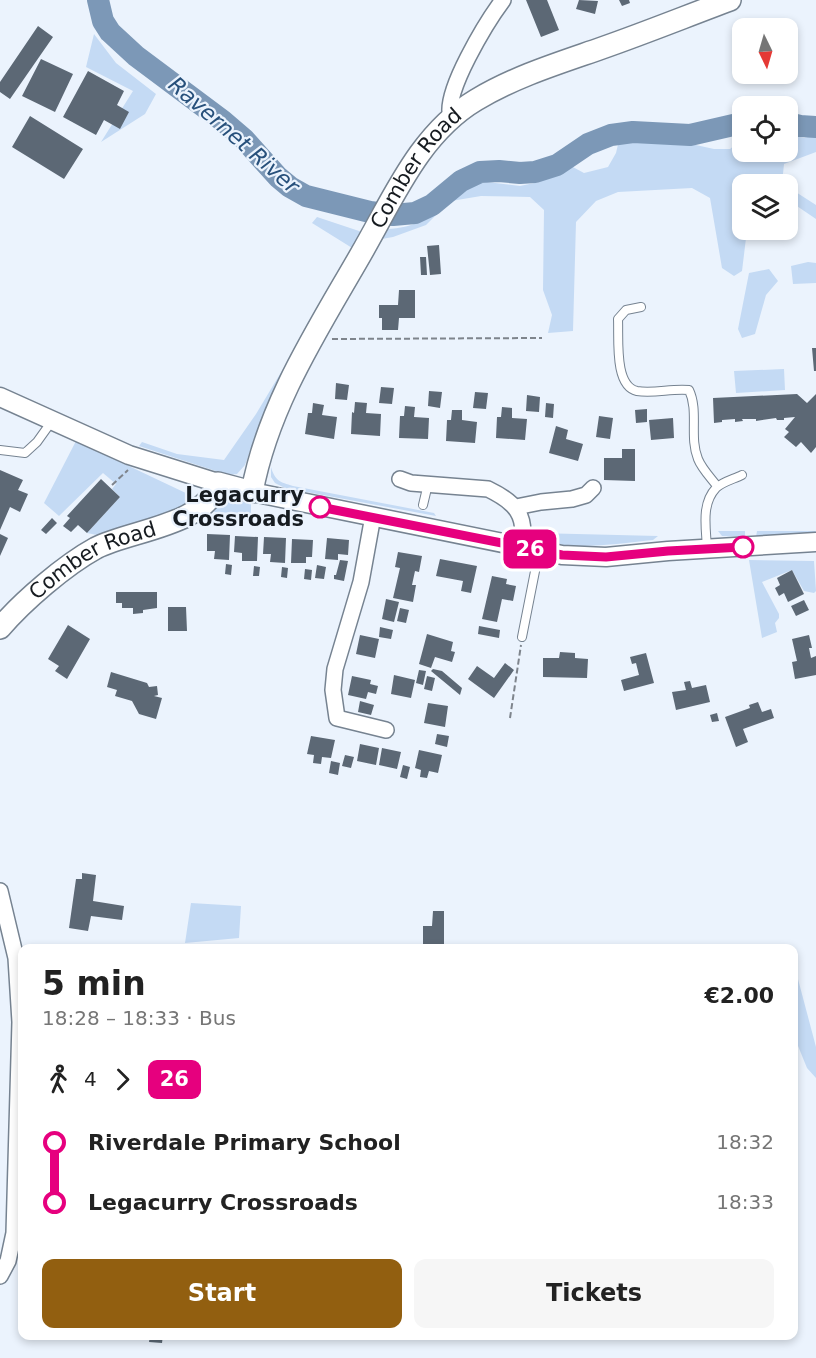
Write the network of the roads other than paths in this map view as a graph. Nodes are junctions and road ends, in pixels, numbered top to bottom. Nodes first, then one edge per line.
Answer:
1 (503, 0) edge
2 (730, 0) edge
3 (451, 117) junction
4 (642, 307) dead end
5 (0, 397) edge
6 (52, 422) junction
7 (0, 450) edge
8 (742, 475) dead end
9 (400, 479) dead end
10 (218, 483) junction
11 (428, 484) junction
12 (717, 486) junction
13 (593, 488) dead end
14 (252, 492) junction
15 (423, 505) dead end
16 (516, 507) junction
17 (373, 516) junction
18 (816, 542) edge
19 (521, 547) junction
20 (708, 549) junction
21 (539, 551) junction
22 (1, 624) edge
23 (522, 637) road end
24 (386, 730) dead end
25 (0, 891) edge
26 (18, 954) edge
27 (18, 1170) edge
28 (0, 1276) edge

1 - 3 street
2 - 3 main road, Comber Road
3 - 14 main road, Comber Road
4 - 12 lane
5 - 6 street
6 - 7 lane
6 - 10 street
8 - 12 lane
9 - 11 street
10 - 14 main road
10 - 22 main road, Comber Road
11 - 15 lane
11 - 16 street
12 - 20 lane
13 - 16 street
14 - 17 street
16 - 19 street
17 - 19 street
17 - 24 street
18 - 20 street
19 - 21 street
20 - 21 street
21 - 23 lane
25 - 26 street
27 - 28 street

